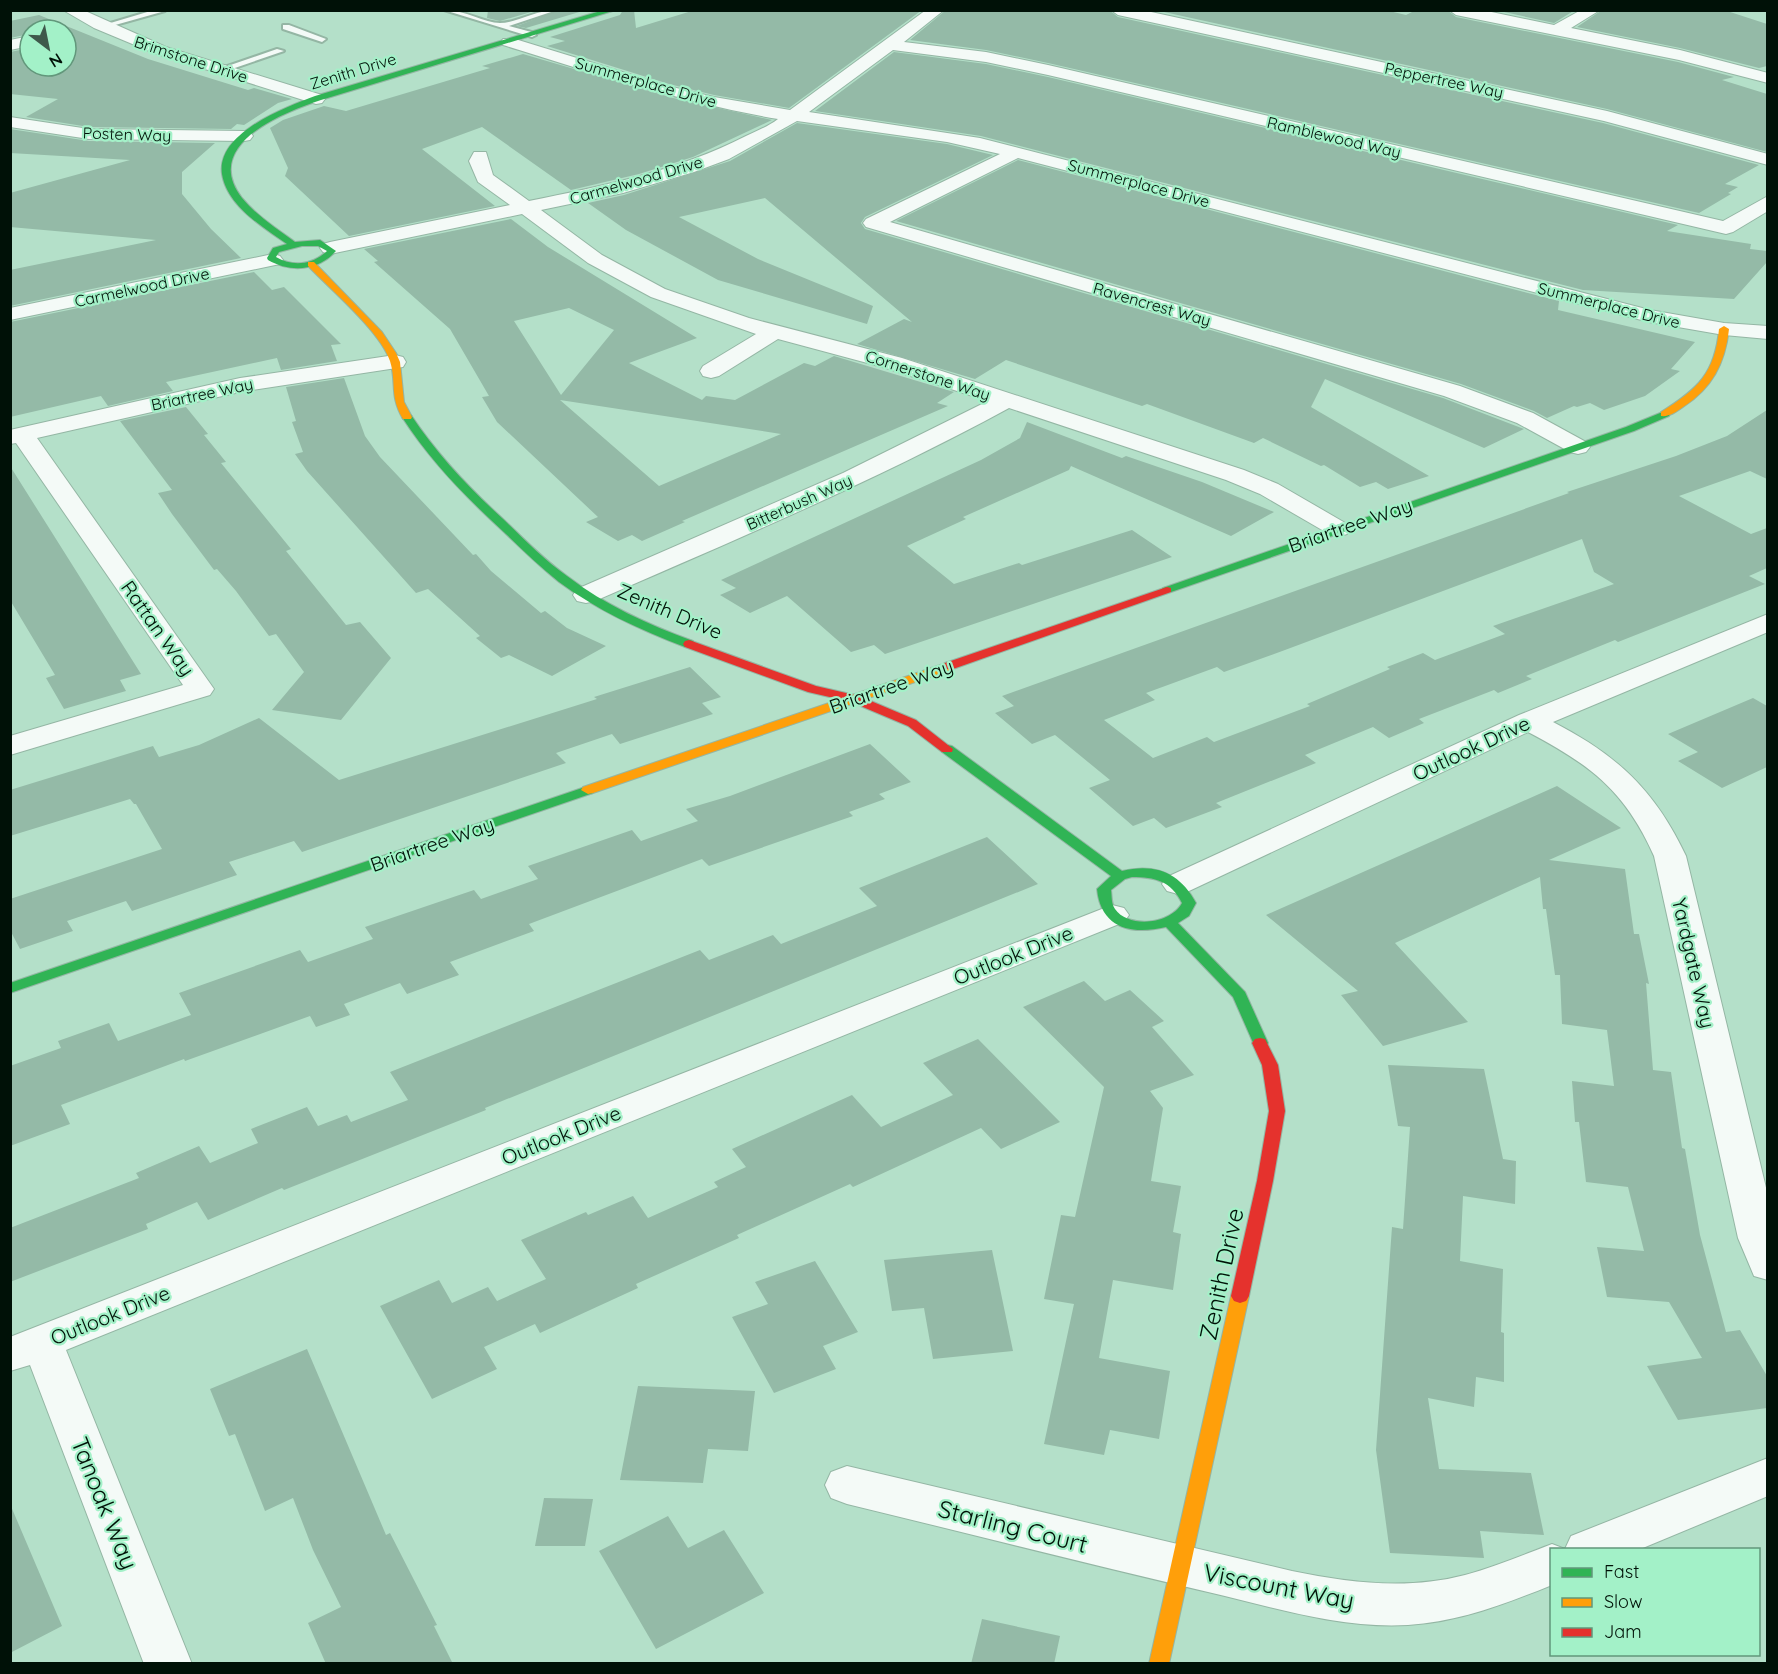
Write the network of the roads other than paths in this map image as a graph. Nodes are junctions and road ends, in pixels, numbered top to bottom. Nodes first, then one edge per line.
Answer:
1 (70, 10) edge
2 (159, 10) edge
3 (448, 10) edge
4 (553, 10) edge
5 (613, 10) edge
6 (937, 10) edge
7 (1118, 10) edge
8 (1456, 10) edge
9 (1593, 10) edge
10 (101, 27) junction
11 (286, 27) dead end
12 (1556, 30) junction
13 (78, 32) dead end
14 (505, 34) junction
15 (322, 39) dead end
16 (891, 45) junction
17 (280, 51) dead end
18 (220, 70) junction
19 (1764, 75) edge
20 (316, 99) junction
21 (797, 114) junction
22 (10, 122) edge
23 (244, 136) junction
24 (1017, 152) junction
25 (480, 156) dead end
26 (1767, 160) edge
27 (1767, 202) edge
28 (525, 208) junction
29 (292, 244) junction
30 (330, 248) junction
31 (273, 260) junction
32 (311, 264) junction
33 (10, 314) edge
34 (1724, 329) junction
35 (774, 332) junction
36 (1767, 333) edge
37 (395, 362) junction
38 (711, 371) dead end
39 (1008, 400) junction
40 (17, 436) edge
41 (1578, 447) junction
42 (1338, 529) junction
43 (586, 595) junction
44 (1767, 622) edge
45 (855, 699) junction
46 (1529, 721) junction
47 (10, 746) edge
48 (1120, 876) junction
49 (1178, 884) junction
50 (1112, 915) junction
51 (1170, 922) junction
52 (10, 988) edge
53 (1767, 1265) edge
54 (26, 1349) edge
55 (1767, 1476) edge
56 (847, 1485) dead end
57 (1592, 1548) edge
58 (1550, 1564) edge
59 (1179, 1566) junction
60 (168, 1664) edge
61 (1159, 1664) edge

1 - 10 street, Brimstone Drive
2 - 10 lane
3 - 14 lane
4 - 14 lane
5 - 14 street, Zenith Drive
6 - 16 street, Carmelwood Drive
7 - 26 street, Peppertree Way
8 - 12 street
9 - 12 street
10 - 13 street
10 - 18 street, Brimstone Drive
11 - 15 lane
12 - 19 street
14 - 20 street, Zenith Drive
14 - 21 street, Summerplace Drive
16 - 21 street, Carmelwood Drive
16 - 27 street, Ramblewood Way
17 - 18 lane
18 - 20 street, Brimstone Drive
20 - 23 street, Zenith Drive
21 - 24 street, Summerplace Drive
21 - 28 street, Carmelwood Drive
22 - 23 street, Posten Way
23 - 29 street, Zenith Drive
24 - 34 street, Summerplace Drive
24 - 41 street, Ravencrest Way
25 - 28 street, Cornerstone Way
28 - 30 street, Carmelwood Drive
28 - 35 street, Cornerstone Way
29 - 30 street
29 - 31 street
30 - 32 street
31 - 32 street
31 - 33 street, Carmelwood Drive
32 - 37 street, Zenith Drive
34 - 36 street, Summerplace Drive
34 - 41 street, Briartree Way
35 - 38 street
35 - 39 street, Cornerstone Way
37 - 40 street, Briartree Way
37 - 43 street, Zenith Drive
39 - 42 street, Cornerstone Way
39 - 43 street, Bitterbush Way
40 - 47 street, Rattan Way
41 - 42 street, Briartree Way
42 - 45 street, Briartree Way
43 - 45 street, Zenith Drive
44 - 46 street, Outlook Drive
45 - 48 street, Zenith Drive
45 - 52 street, Briartree Way
46 - 49 street, Outlook Drive
46 - 53 street, Yardgate Way
48 - 49 street
48 - 50 street
49 - 51 street
50 - 51 street
50 - 54 street, Outlook Drive
51 - 59 street, Zenith Drive
54 - 60 street, Tanoak Way
55 - 57 street
56 - 59 street, Starling Court
58 - 59 street, Viscount Way
59 - 61 street, Zenith Drive

